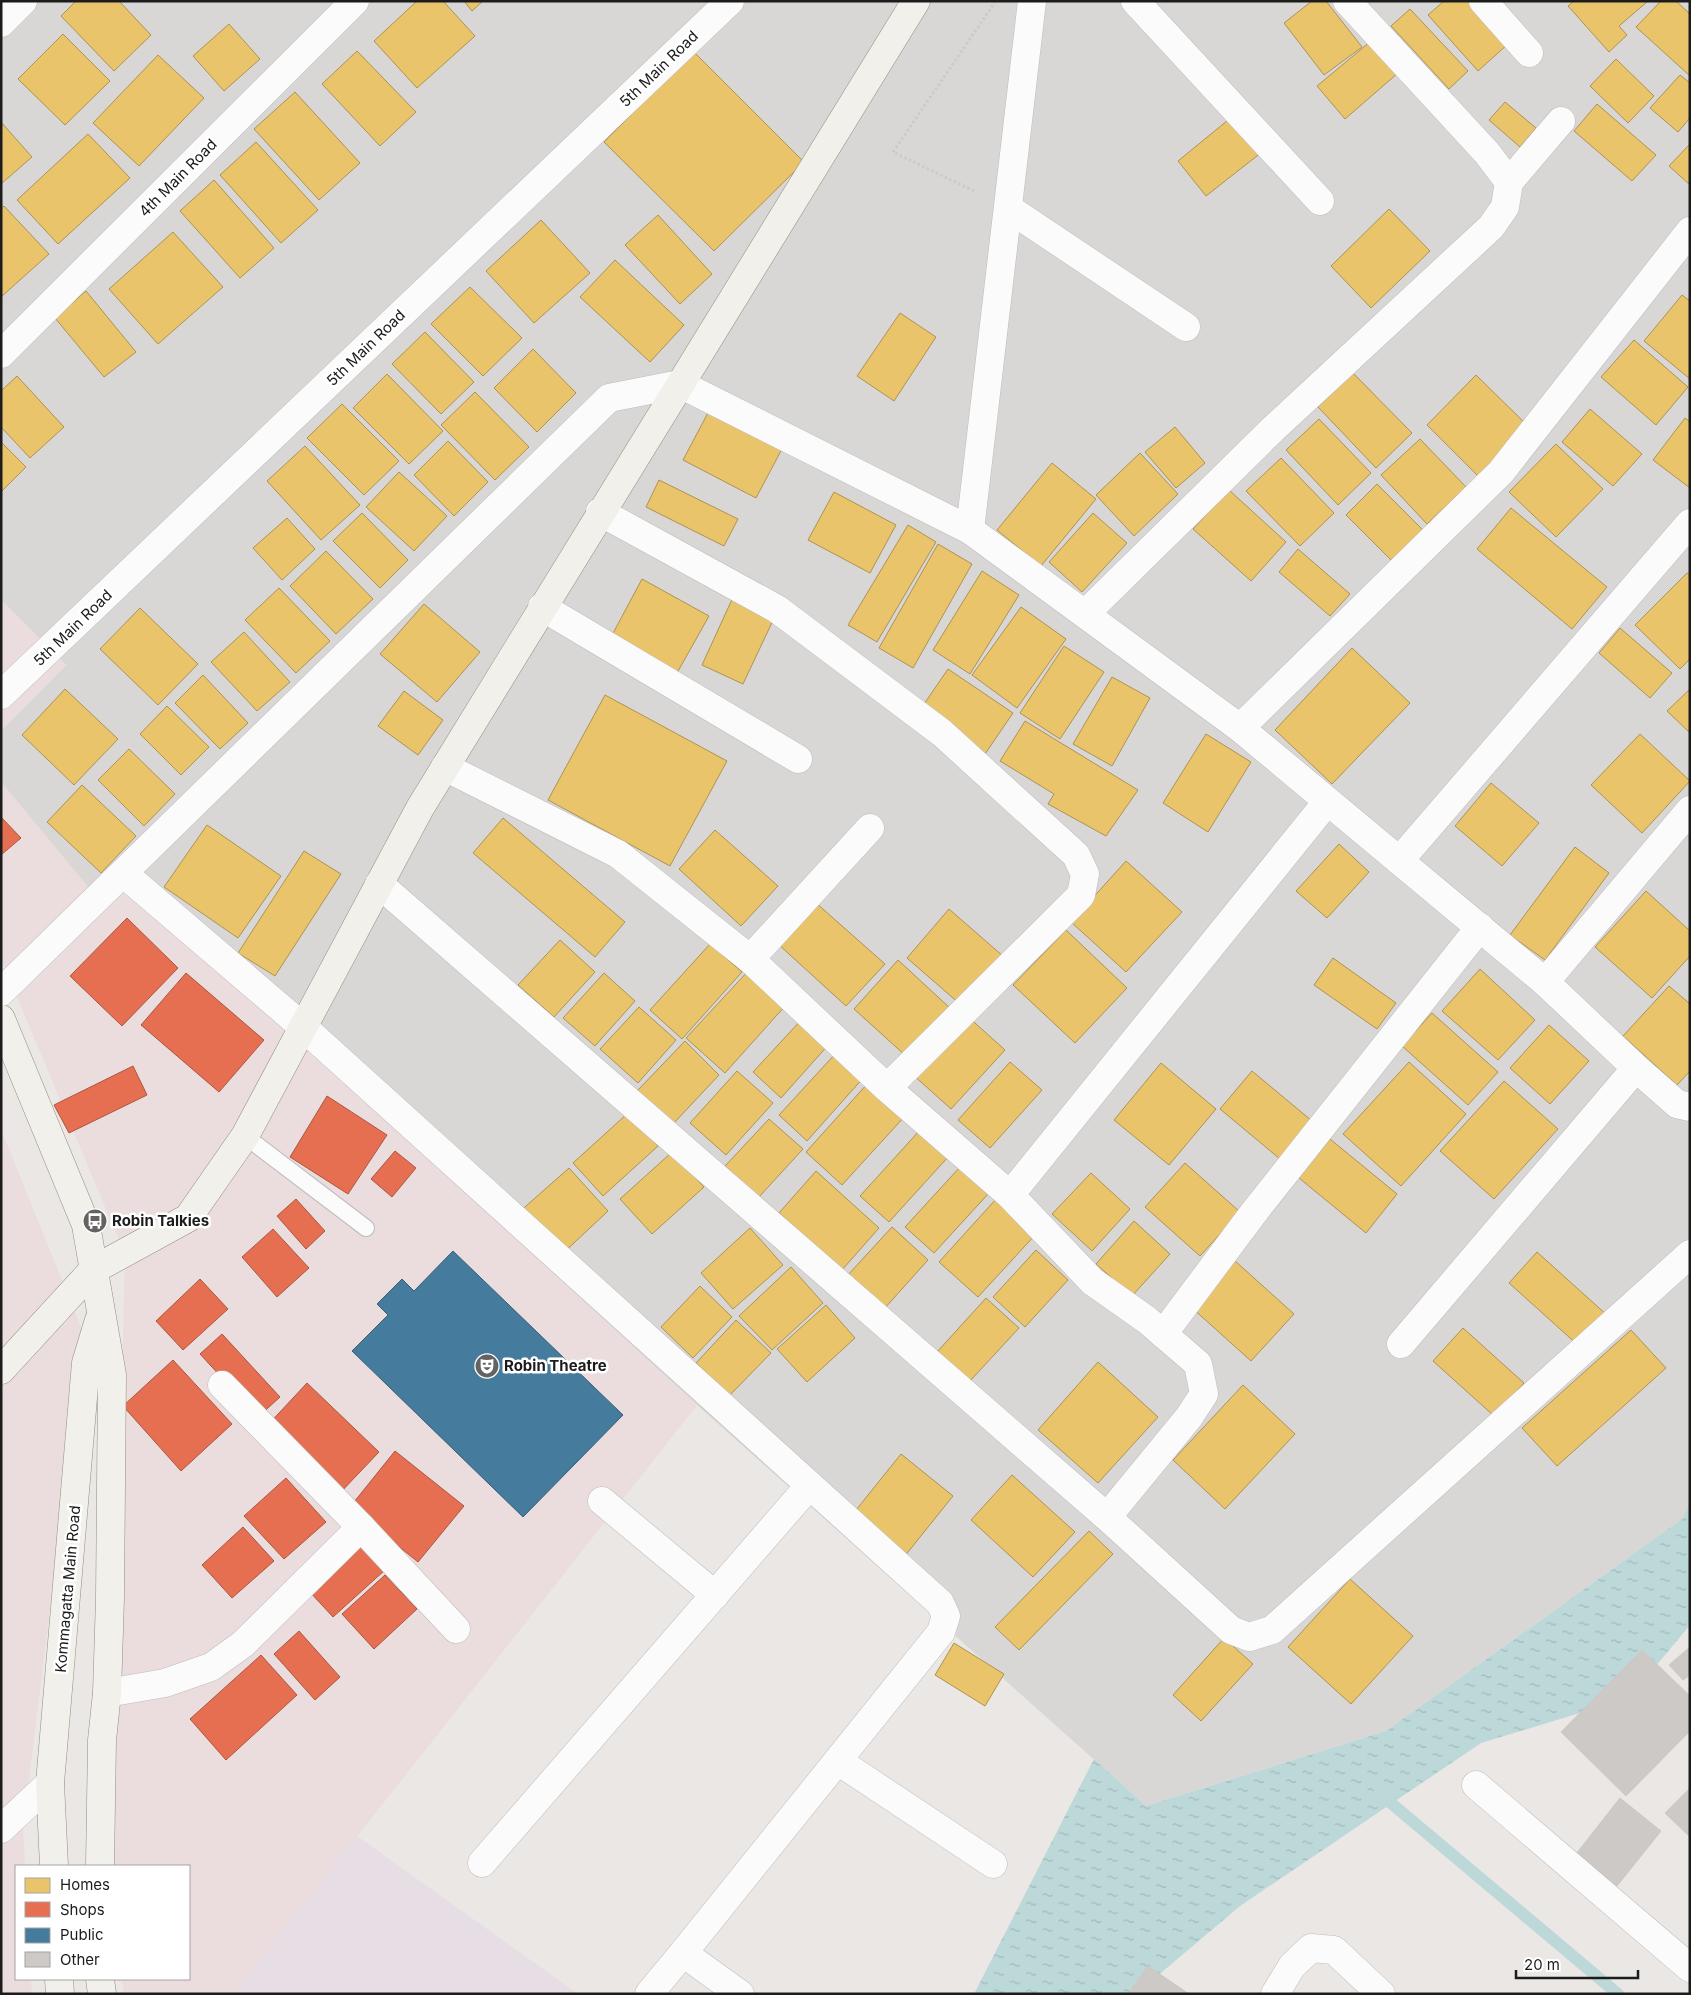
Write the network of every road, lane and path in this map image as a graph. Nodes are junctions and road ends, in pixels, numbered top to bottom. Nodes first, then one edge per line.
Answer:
1 (23, 1) edge
2 (354, 1) edge
3 (730, 1) edge
4 (916, 1) edge
5 (996, 1) edge
6 (1032, 1) edge
7 (1136, 1) edge
8 (1347, 1) edge
9 (1483, 1) edge
10 (1, 23) edge
11 (1529, 53) dead end
12 (1562, 121) dead end
13 (1509, 182) junction
14 (1320, 201) dead end
15 (1008, 208) junction
16 (1690, 231) edge
17 (1186, 327) dead end
18 (1, 354) edge
19 (680, 384) junction
20 (600, 512) junction
21 (1690, 523) edge
22 (970, 530) junction
23 (542, 607) junction
24 (1085, 614) junction
25 (1, 695) edge
26 (1240, 728) junction
27 (798, 758) dead end
28 (445, 767) junction
29 (1327, 802) junction
30 (1690, 810) edge
31 (870, 828) dead end
32 (1399, 861) junction
33 (123, 873) junction
34 (379, 884) junction
35 (1480, 927) junction
36 (750, 959) junction
37 (1545, 982) junction
38 (1, 992) edge
39 (1, 1020) edge
40 (303, 1027) junction
41 (1636, 1068) junction
42 (887, 1088) junction
43 (1690, 1107) edge
44 (245, 1136) junction
45 (1010, 1194) junction
46 (366, 1228) dead end
47 (1690, 1254) edge
48 (94, 1270) junction
49 (101, 1314) junction
50 (1163, 1334) junction
51 (1401, 1344) dead end
52 (1, 1370) edge
53 (222, 1385) dead end
54 (808, 1486) junction
55 (602, 1501) dead end
56 (1106, 1517) junction
57 (361, 1527) junction
58 (715, 1595) junction
59 (456, 1628) dead end
60 (107, 1693) junction
61 (838, 1761) junction
62 (50, 1783) junction
63 (1476, 1786) dead end
64 (1, 1829) edge
65 (482, 1863) dead end
66 (993, 1864) dead end
67 (54, 1865) edge
68 (100, 1865) edge
69 (684, 1953) junction
70 (1690, 1968) edge
71 (59, 1980) edge
72 (100, 1980) edge
73 (60, 1994) edge
74 (102, 1994) edge
75 (649, 1994) edge
76 (740, 1994) edge
77 (1275, 1994) edge
78 (1381, 1994) edge

1 - 10 street
2 - 18 street, 4th Main Road
3 - 25 street, 5th Main Road
4 - 19 street
5 - 15 path
6 - 15 street
7 - 14 street
8 - 13 street
9 - 11 street
12 - 13 street
13 - 24 street
15 - 17 street
15 - 22 street
16 - 26 street
19 - 20 street
19 - 22 street
19 - 33 street
20 - 23 street
20 - 42 street
21 - 32 street
22 - 24 street
23 - 27 street
23 - 28 street
24 - 26 street
26 - 29 street
28 - 34 street
28 - 36 street
29 - 32 street
29 - 45 street
30 - 37 street
31 - 36 street
32 - 35 street
33 - 38 street
33 - 40 street
34 - 40 street
34 - 56 street
35 - 37 street
35 - 50 street
36 - 42 street
37 - 41 street
39 - 48 street
40 - 44 street
40 - 54 street
41 - 43 street
41 - 51 street
42 - 45 street
44 - 46 lane
44 - 48 street
45 - 50 street
47 - 56 street
48 - 49 street
48 - 52 street
49 - 60 street
49 - 62 street, Kommagatta Main Road
50 - 56 street
53 - 57 street
54 - 58 street
54 - 61 street
55 - 58 street
57 - 59 street
57 - 60 street
58 - 65 street
60 - 68 street
61 - 66 street
61 - 69 street
62 - 64 street
62 - 67 street, Kommagatta Main Road
63 - 70 street
69 - 75 street
69 - 76 street
71 - 73 street
72 - 74 street
77 - 78 street

